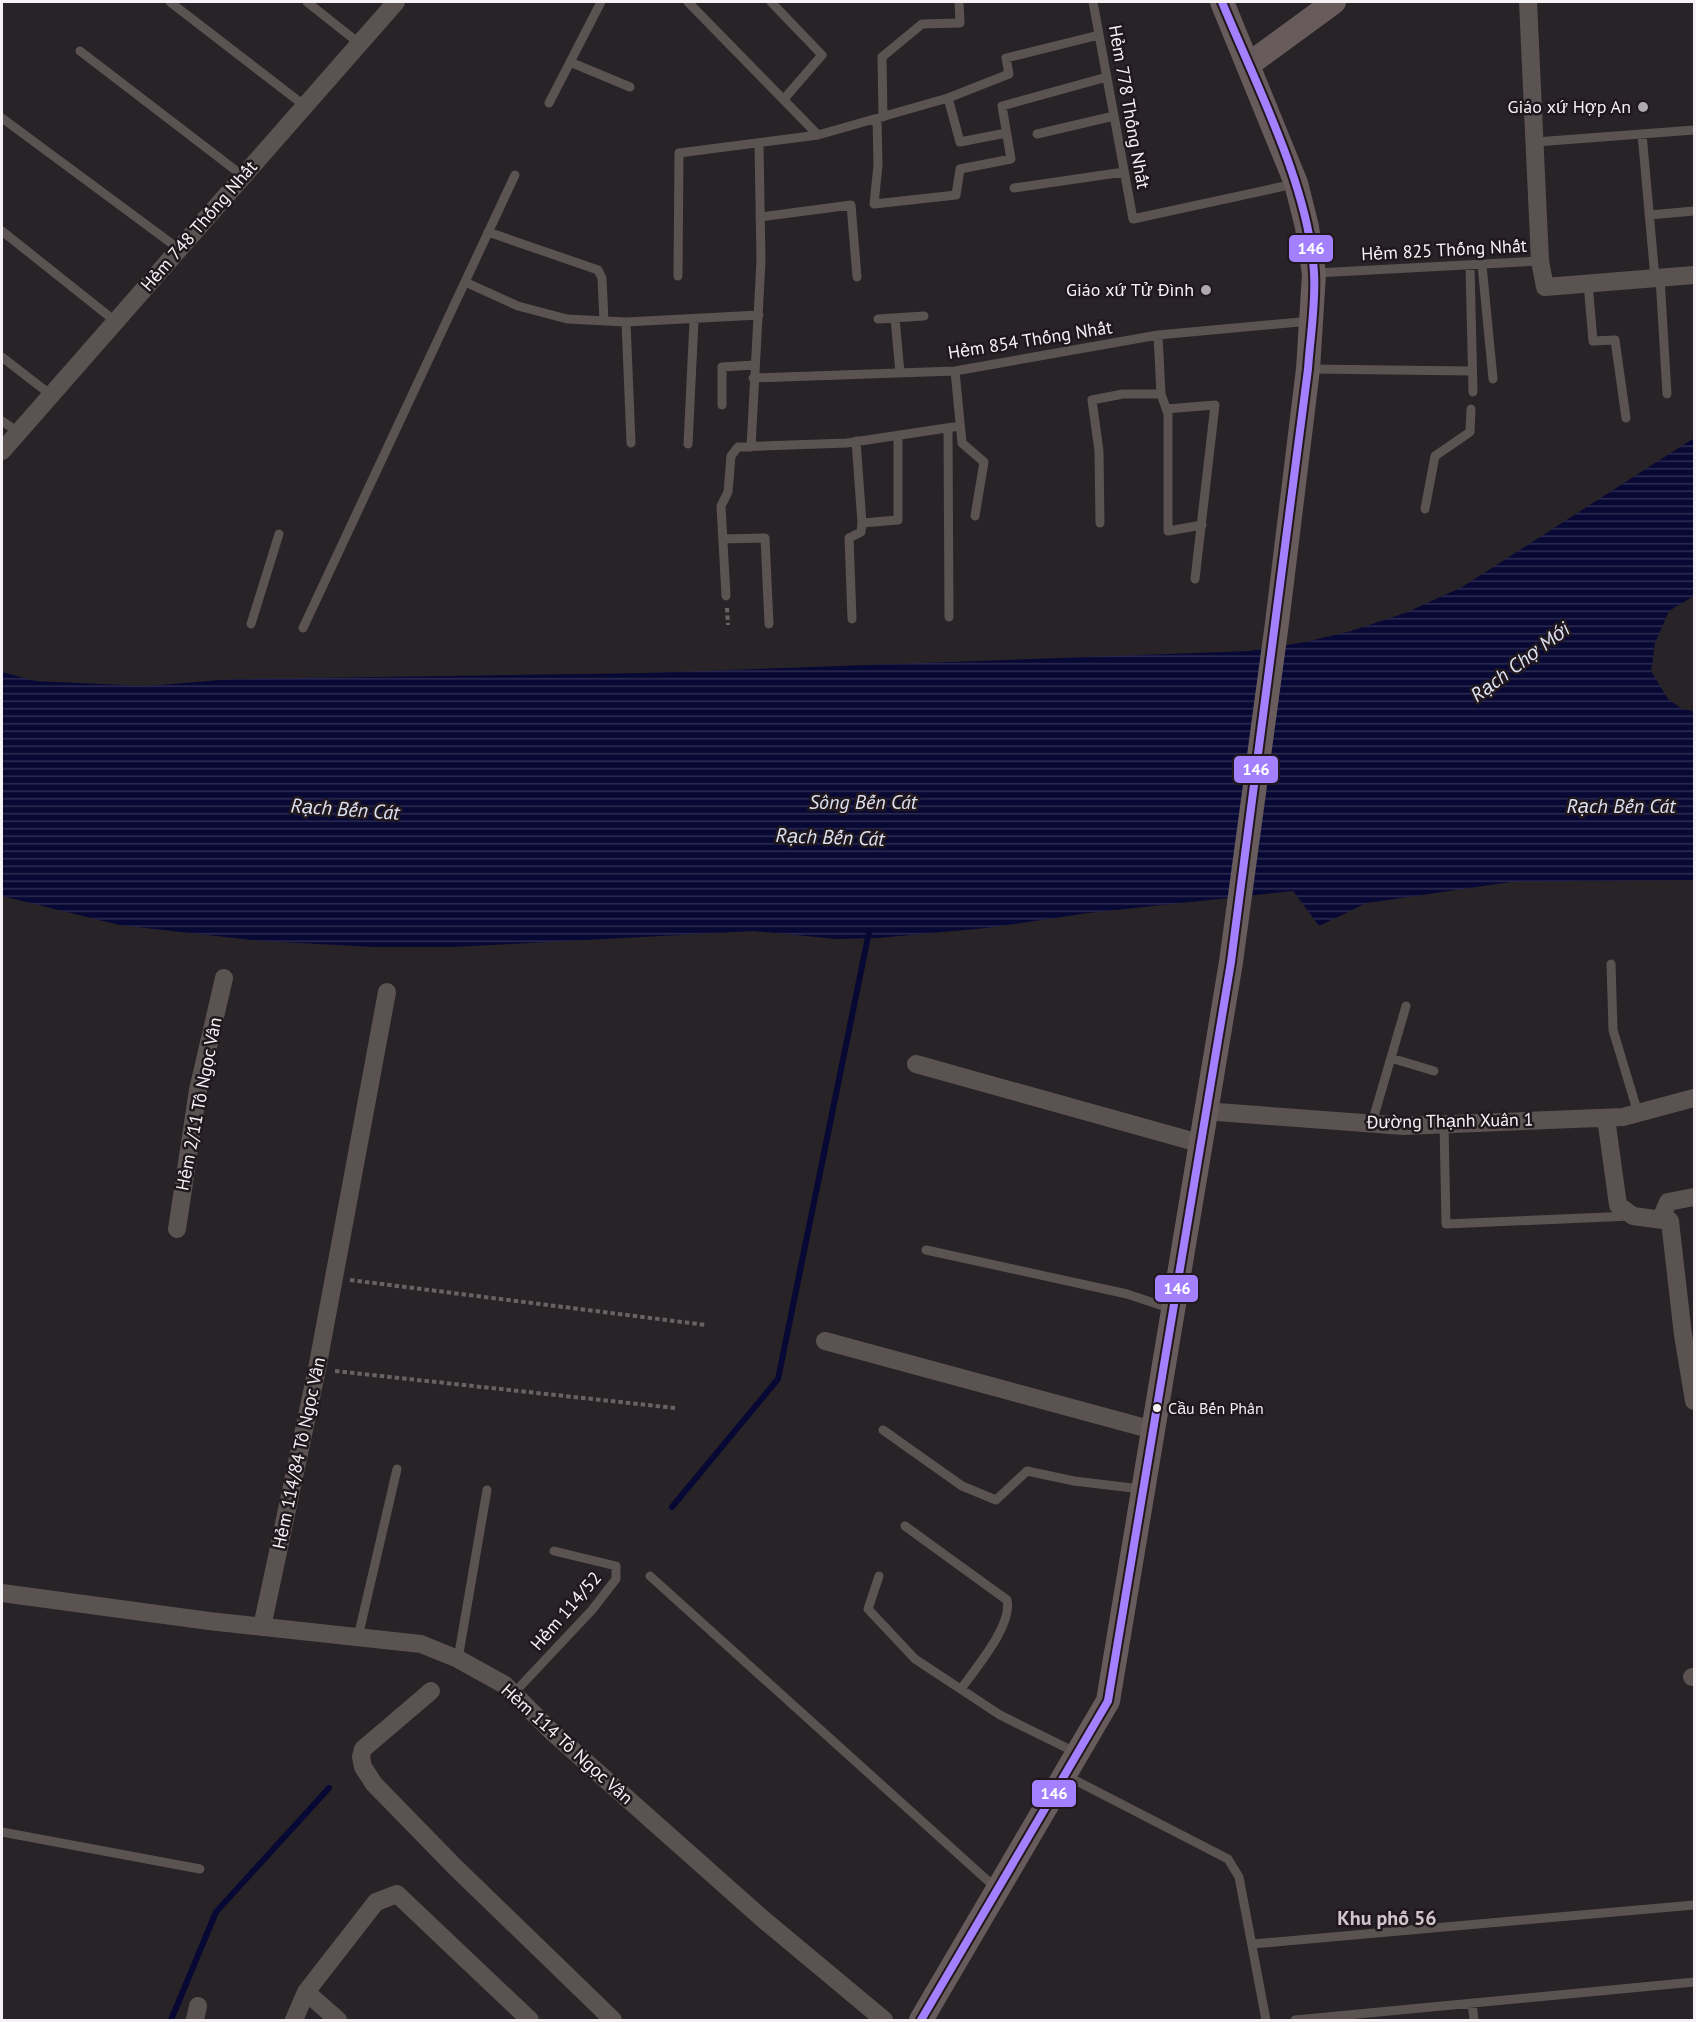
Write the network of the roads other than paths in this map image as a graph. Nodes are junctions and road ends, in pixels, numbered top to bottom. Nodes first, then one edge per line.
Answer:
1 (170, 2) edge
2 (307, 2) edge
3 (396, 2) edge
4 (601, 2) edge
5 (688, 2) edge
6 (771, 2) edge
7 (786, 2) edge
8 (959, 2) edge
9 (1093, 2) edge
10 (1222, 2) edge
11 (1334, 2) edge
12 (1528, 2) edge
13 (778, 9) junction
14 (1099, 35) junction
15 (360, 44) junction
16 (81, 51) dead end
17 (570, 62) junction
18 (1248, 65) junction
19 (1107, 77) junction
20 (630, 87) dead end
21 (948, 98) junction
22 (784, 99) junction
23 (549, 103) dead end
24 (305, 106) junction
25 (1114, 116) junction
26 (2, 118) edge
27 (880, 118) junction
28 (1695, 130) edge
29 (1006, 133) junction
30 (1037, 134) dead end
31 (1642, 134) junction
32 (818, 135) junction
33 (1536, 142) junction
34 (759, 144) junction
35 (1124, 172) junction
36 (515, 175) dead end
37 (243, 176) junction
38 (1296, 183) junction
39 (1014, 188) dead end
40 (1695, 211) edge
41 (1649, 215) junction
42 (760, 217) junction
43 (2, 231) edge
44 (488, 232) junction
45 (179, 249) junction
46 (1540, 261) junction
47 (1482, 265) junction
48 (1470, 266) junction
49 (1314, 274) junction
50 (1695, 275) edge
51 (678, 276) dead end
52 (857, 277) dead end
53 (1658, 278) junction
54 (465, 282) junction
55 (1588, 283) junction
56 (759, 315) junction
57 (924, 316) dead end
58 (895, 318) junction
59 (878, 319) dead end
60 (115, 321) junction
61 (604, 321) junction
62 (694, 321) junction
63 (1311, 321) junction
64 (626, 322) junction
65 (1158, 335) junction
66 (2, 357) edge
67 (754, 365) junction
68 (1308, 369) junction
69 (955, 370) junction
70 (1471, 371) junction
71 (900, 373) junction
72 (753, 378) junction
73 (1493, 379) dead end
74 (1473, 392) dead end
75 (1161, 394) junction
76 (1667, 394) dead end
77 (51, 395) junction
78 (722, 405) dead end
79 (1166, 409) junction
80 (1471, 409) dead end
81 (1626, 418) dead end
82 (2, 421) edge
83 (960, 426) junction
84 (948, 428) junction
85 (18, 432) junction
86 (897, 435) junction
87 (856, 441) junction
88 (631, 443) dead end
89 (688, 444) dead end
90 (751, 447) junction
91 (2, 451) edge
92 (1425, 509) dead end
93 (975, 516) dead end
94 (862, 523) junction
95 (1100, 523) dead end
96 (1202, 525) junction
97 (279, 534) dead end
98 (723, 539) junction
99 (1195, 579) dead end
100 (726, 596) dead end
101 (949, 617) dead end
102 (852, 620) dead end
103 (251, 624) dead end
104 (769, 624) dead end
105 (303, 628) dead end
106 (1611, 964) dead end
107 (224, 978) dead end
108 (387, 992) dead end
109 (1406, 1006) dead end
110 (1391, 1058) junction
111 (916, 1064) dead end
112 (1434, 1071) dead end
113 (1695, 1098) edge
114 (1204, 1111) junction
115 (1638, 1113) junction
116 (1606, 1118) junction
117 (1372, 1124) junction
118 (1444, 1124) junction
119 (1199, 1143) junction
120 (1695, 1197) edge
121 (1633, 1216) junction
122 (1661, 1219) junction
123 (177, 1229) dead end
124 (926, 1250) dead end
125 (1172, 1309) junction
126 (1689, 1334) edge
127 (825, 1341) dead end
128 (1695, 1401) edge
129 (882, 1430) dead end
130 (1153, 1430) junction
131 (397, 1469) dead end
132 (1144, 1489) junction
133 (487, 1490) dead end
134 (905, 1526) dead end
135 (554, 1551) dead end
136 (650, 1576) dead end
137 (879, 1576) dead end
138 (2, 1593) edge
139 (262, 1627) junction
140 (358, 1637) junction
141 (458, 1659) junction
142 (961, 1689) junction
143 (431, 1691) dead end
144 (513, 1694) junction
145 (1078, 1753) junction
146 (1065, 1775) junction
147 (2, 1832) edge
148 (200, 1869) dead end
149 (999, 1891) junction
150 (1695, 1905) edge
151 (1252, 1944) junction
152 (1695, 1982) edge
153 (306, 1992) junction
154 (1472, 2003) junction
155 (294, 2020) edge
156 (338, 2020) edge
157 (530, 2020) edge
158 (613, 2020) edge
159 (884, 2020) edge
160 (921, 2020) edge
161 (1266, 2020) edge
162 (1295, 2020) edge
163 (1474, 2020) edge

1 - 24 lane
2 - 15 lane
3 - 15 street, Hẻm 748 Thống Nhất
4 - 17 lane
5 - 22 lane
6 - 13 lane
7 - 13 lane
8 - 27 lane
9 - 14 lane, Hẻm 778 Thống Nhất
10 - 18 main road
11 - 18 main road
12 - 33 street
13 - 22 lane
14 - 19 lane, Hẻm 778 Thống Nhất
14 - 21 lane
15 - 24 street, Hẻm 748 Thống Nhất
16 - 37 lane
17 - 20 lane
17 - 23 lane
18 - 38 main road
19 - 25 lane, Hẻm 778 Thống Nhất
19 - 29 lane
21 - 27 lane
21 - 29 lane
22 - 32 lane
24 - 37 street, Hẻm 748 Thống Nhất
25 - 30 lane
25 - 35 lane, Hẻm 778 Thống Nhất
26 - 45 lane
27 - 29 lane
27 - 32 lane
28 - 31 lane
31 - 33 lane
31 - 41 lane
32 - 34 lane
33 - 46 street
34 - 42 lane
34 - 51 lane
35 - 38 lane, Hẻm 778 Thống Nhất
35 - 39 lane
36 - 44 lane
37 - 45 street, Hẻm 748 Thống Nhất
38 - 49 main road
40 - 41 lane
41 - 53 lane
42 - 52 lane
42 - 56 lane
43 - 60 lane
44 - 54 lane
44 - 61 lane
45 - 60 street, Hẻm 748 Thống Nhất
46 - 47 lane, Hẻm 825 Thống Nhất
46 - 55 street
47 - 48 lane, Hẻm 825 Thống Nhất
47 - 73 lane
48 - 49 lane, Hẻm 825 Thống Nhất
48 - 70 lane
49 - 63 main road
50 - 53 street
53 - 55 street
53 - 76 lane
54 - 61 lane
54 - 105 lane
55 - 81 lane
56 - 62 lane
56 - 67 lane
57 - 58 lane
58 - 59 lane
58 - 71 lane
60 - 77 street, Hẻm 748 Thống Nhất
61 - 64 lane
62 - 64 lane
62 - 89 lane
63 - 65 lane, Hẻm 854 Thống Nhất
63 - 68 main road
64 - 88 lane
65 - 69 lane, Hẻm 854 Thống Nhất
65 - 75 lane
66 - 77 lane
67 - 72 lane
67 - 78 lane
68 - 70 lane
68 - 114 main road
69 - 71 lane, Hẻm 854 Thống Nhất
69 - 83 lane
70 - 74 lane
71 - 72 lane, Hẻm 854 Thống Nhất
72 - 90 lane
75 - 79 lane
75 - 95 lane
77 - 85 street, Hẻm 748 Thống Nhất
79 - 96 lane
79 - 96 lane
80 - 92 lane
82 - 85 lane
83 - 84 lane
83 - 93 lane
84 - 86 lane
84 - 101 lane
85 - 91 street, Hẻm 748 Thống Nhất
86 - 87 lane
86 - 94 lane
87 - 90 lane
87 - 94 lane
90 - 98 lane
94 - 102 lane
96 - 99 lane
97 - 103 lane
98 - 100 lane
98 - 104 lane
106 - 115 lane
107 - 123 street, Hẻm 2/11 Tô Ngọc Vân
108 - 139 street, Hẻm 114/84 Tô Ngọc Vân
109 - 110 lane
110 - 112 lane
110 - 117 lane
111 - 119 street
113 - 115 street, Đường Thạnh Xuân 1
114 - 117 street, Đường Thạnh Xuân 1
114 - 119 main road
115 - 116 street, Đường Thạnh Xuân 1
116 - 118 street, Đường Thạnh Xuân 1
116 - 121 street
117 - 118 street, Đường Thạnh Xuân 1
118 - 121 lane
119 - 125 main road
120 - 122 street
121 - 122 street
122 - 126 street
124 - 125 lane
125 - 130 main road
126 - 128 street
127 - 130 street
129 - 132 lane
130 - 132 main road
131 - 140 lane
132 - 145 main road
133 - 141 lane
134 - 142 lane
135 - 144 lane, Hẻm 114/52
136 - 149 lane
137 - 142 lane
138 - 139 street, Hẻm 114 Tô Ngọc Vân
139 - 140 street, Hẻm 114 Tô Ngọc Vân
140 - 141 street, Hẻm 114 Tô Ngọc Vân
141 - 144 street, Hẻm 114 Tô Ngọc Vân
142 - 145 lane
143 - 158 street
144 - 159 street, Hẻm 114 Tô Ngọc Vân
145 - 146 main road
146 - 149 main road
146 - 151 lane
147 - 148 lane
149 - 160 main road
150 - 151 lane
151 - 161 lane
152 - 154 lane
153 - 155 street
153 - 156 street
153 - 157 street
154 - 162 lane
154 - 163 lane

